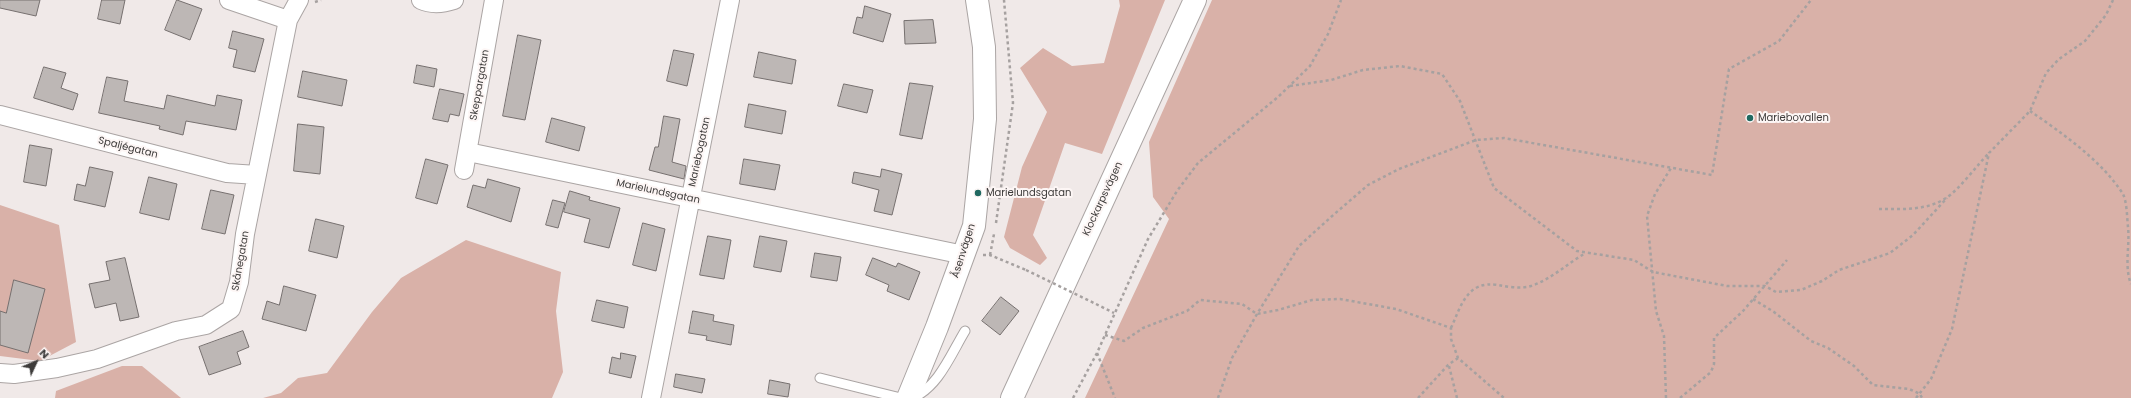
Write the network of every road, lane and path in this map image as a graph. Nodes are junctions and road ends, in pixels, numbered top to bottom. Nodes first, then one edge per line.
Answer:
1 (229, 0) edge
2 (298, 0) edge
3 (421, 0) edge
4 (454, 0) edge
5 (494, 0) edge
6 (730, 0) edge
7 (977, 0) edge
8 (1195, 0) edge
9 (1342, 0) edge
10 (1811, 0) edge
11 (2113, 0) edge
12 (288, 20) junction
13 (1290, 86) junction
14 (2030, 111) junction
15 (0, 115) edge
16 (1476, 140) junction
17 (468, 152) junction
18 (1989, 153) junction
19 (1671, 168) junction
20 (464, 170) dead end
21 (256, 175) junction
22 (690, 198) junction
23 (1947, 198) junction
24 (1879, 209) dead end
25 (2126, 210) junction
26 (2131, 211) edge
27 (1585, 254) junction
28 (964, 255) junction
29 (1787, 260) dead end
30 (1653, 272) junction
31 (2131, 284) edge
32 (1765, 286) junction
33 (1753, 299) junction
34 (1114, 313) junction
35 (1256, 314) junction
36 (1451, 328) junction
37 (965, 331) dead end
38 (1104, 335) junction
39 (1097, 353) junction
40 (1458, 358) junction
41 (1448, 365) junction
42 (0, 373) edge
43 (820, 378) dead end
44 (1920, 394) junction
45 (652, 398) edge
46 (901, 398) edge
47 (908, 398) edge
48 (912, 398) edge
49 (1012, 398) edge
50 (1073, 398) edge
51 (1115, 398) edge
52 (1218, 398) edge
53 (1418, 398) edge
54 (1457, 398) edge
55 (1504, 398) edge
56 (1666, 398) edge
57 (1680, 398) edge
58 (1916, 398) edge
59 (1922, 398) edge

1 - 12 street
2 - 12 street, Skånegatan
3 - 4 street
5 - 17 street, Skeppargatan
6 - 22 street, Mariebogatan
7 - 28 street, Åsenvägen
8 - 49 street, Klockarpsvägen
9 - 13 path
10 - 19 path
11 - 14 path
12 - 21 street, Skånegatan
13 - 16 path
13 - 34 path
14 - 18 path
14 - 25 path
15 - 21 street, Spaljégatan
16 - 19 path
16 - 27 path
16 - 35 path
17 - 20 street, Skeppargatan
17 - 22 street, Marielundsgatan
18 - 23 path
18 - 44 path
19 - 30 path
21 - 42 street, Skånegatan
22 - 28 street, Marielundsgatan
22 - 45 street, Mariebogatan
23 - 24 path
23 - 32 path
25 - 26 path
25 - 31 path
27 - 30 path
27 - 36 path
28 - 34 path, bridge
28 - 47 street, Åsenvägen
29 - 32 path
30 - 32 path
30 - 56 path
32 - 33 path
33 - 44 path
33 - 57 path
34 - 38 path
35 - 36 path
35 - 38 path
35 - 52 path
36 - 40 path
37 - 48 lane
38 - 39 path
39 - 50 path
39 - 51 path
40 - 41 path
40 - 55 path
41 - 53 path
41 - 54 path
43 - 46 lane
44 - 58 path
44 - 59 path

